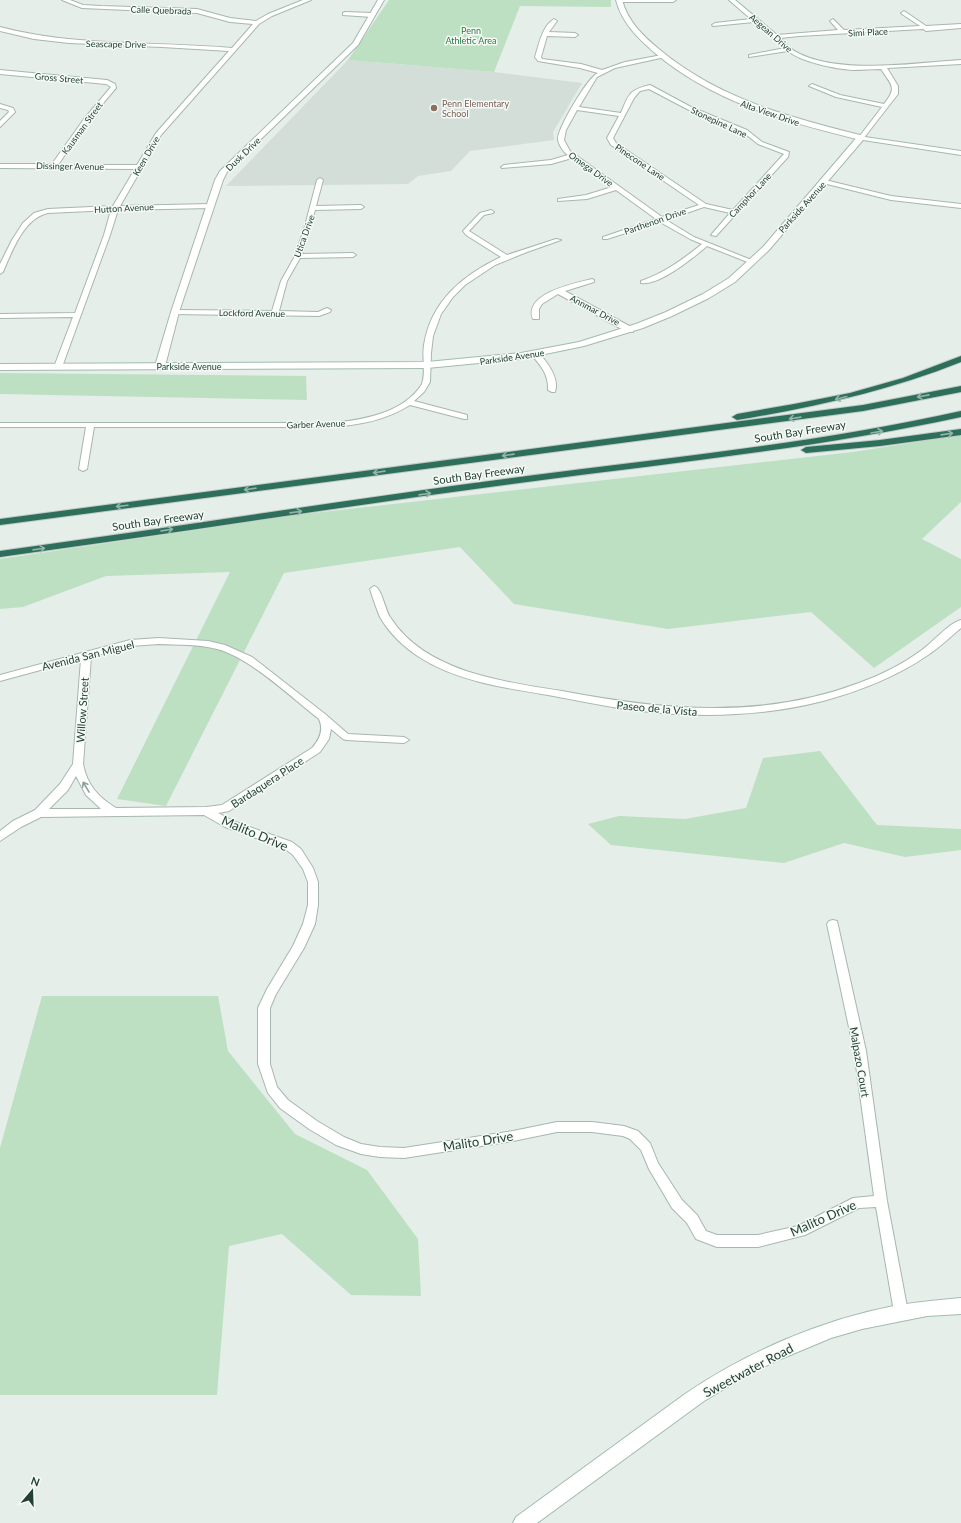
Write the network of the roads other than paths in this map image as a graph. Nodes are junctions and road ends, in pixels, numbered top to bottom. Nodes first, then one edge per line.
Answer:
1 (65, 0) edge
2 (306, 0) edge
3 (381, 0) edge
4 (621, 0) edge
5 (673, 0) edge
6 (732, 0) edge
7 (904, 13) dead end
8 (345, 14) dead end
9 (372, 15) junction
10 (554, 20) dead end
11 (756, 20) junction
12 (833, 21) dead end
13 (257, 23) junction
14 (715, 25) dead end
15 (961, 26) edge
16 (0, 29) edge
17 (926, 29) junction
18 (843, 33) junction
19 (545, 34) junction
20 (575, 35) dead end
21 (776, 37) junction
22 (789, 49) junction
23 (233, 50) junction
24 (750, 56) dead end
25 (662, 57) junction
26 (958, 63) edge
27 (961, 67) edge
28 (883, 68) junction
29 (0, 72) edge
30 (602, 72) junction
31 (812, 86) dead end
32 (650, 87) joint
33 (112, 89) joint
34 (3, 106) edge
35 (887, 106) junction
36 (576, 108) junction
37 (623, 115) junction
38 (0, 125) edge
39 (861, 138) junction
40 (961, 153) edge
41 (573, 156) junction
42 (786, 156) joint
43 (0, 166) edge
44 (54, 166) junction
45 (140, 167) junction
46 (504, 167) dead end
47 (320, 180) dead end
48 (825, 182) junction
49 (616, 188) junction
50 (560, 200) dead end
51 (704, 205) junction
52 (212, 206) junction
53 (961, 206) edge
54 (361, 207) dead end
55 (115, 208) junction
56 (314, 208) junction
57 (491, 212) dead end
58 (734, 212) junction
59 (660, 218) junction
60 (714, 235) dead end
61 (605, 238) dead end
62 (558, 240) dead end
63 (706, 244) junction
64 (353, 255) dead end
65 (298, 256) junction
66 (506, 257) junction
67 (752, 262) junction
68 (0, 272) edge
69 (592, 281) dead end
70 (644, 282) dead end
71 (559, 291) junction
72 (327, 310) dead end
73 (175, 312) junction
74 (275, 314) junction
75 (77, 315) junction
76 (0, 316) edge
77 (536, 317) dead end
78 (630, 330) junction
79 (535, 354) junction
80 (961, 359) edge
81 (427, 365) junction
82 (160, 366) junction
83 (0, 367) edge
84 (58, 367) junction
85 (961, 389) edge
86 (552, 390) dead end
87 (409, 402) junction
88 (961, 414) edge
89 (464, 417) dead end
90 (0, 425) edge
91 (90, 425) junction
92 (961, 432) edge
93 (547, 450) junction
94 (755, 451) junction
95 (83, 469) dead end
96 (0, 522) edge
97 (0, 554) edge
98 (374, 589) dead end
99 (961, 623) edge
100 (86, 655) junction
101 (0, 678) edge
102 (322, 716) junction
103 (404, 740) dead end
104 (78, 764) junction
105 (206, 811) junction
106 (115, 812) junction
107 (39, 813) junction
108 (0, 837) edge
109 (833, 924) dead end
110 (881, 1201) junction
111 (961, 1306) edge
112 (901, 1312) junction
113 (522, 1523) edge

1 - 13 street, Calle Quebrada
2 - 13 street, Keen Drive
3 - 9 main road, Dusk Drive
4 - 5 street
4 - 25 main road, Alta View Drive
6 - 11 street, Aegean Drive
7 - 17 street
8 - 9 street
9 - 52 main road, Dusk Drive
10 - 19 street
11 - 14 street
11 - 21 street, Aegean Drive
12 - 18 street
13 - 23 street, Keen Drive
15 - 17 street, Simi Place
16 - 23 street, Seascape Drive
17 - 18 street, Simi Place
18 - 21 street, Simi Place
19 - 20 street
19 - 30 street
21 - 22 street, Aegean Drive
22 - 24 street
22 - 28 street, Aegean Drive
23 - 45 street, Keen Drive
25 - 30 street, Omega Drive
25 - 39 main road, Alta View Drive
26 - 27 street
26 - 28 street, Aegean Drive
28 - 35 street, Parkside Avenue
29 - 33 street, Gross Street
30 - 36 street, Omega Drive
31 - 35 street
32 - 37 street, Pinecone Lane
32 - 42 street, Stonepine Lane
33 - 44 street, Kausman Street
34 - 38 street
35 - 39 street, Parkside Avenue
36 - 37 street
36 - 41 street, Omega Drive
37 - 51 street, Pinecone Lane
39 - 40 main road, Alta View Drive
39 - 48 main road, Parkside Avenue
41 - 46 street
41 - 49 street, Omega Drive
42 - 58 street, Camphor Lane
43 - 44 street, Dissinger Avenue
44 - 45 street, Dissinger Avenue
45 - 55 street, Keen Drive
47 - 56 street, Utica Drive
48 - 53 street
48 - 67 main road, Parkside Avenue
49 - 50 street
49 - 59 street, Omega Drive
51 - 58 street, Pinecone Lane
51 - 59 street, Parthenon Drive
52 - 55 street, Hutton Avenue
52 - 73 main road, Dusk Drive
54 - 56 street
55 - 68 street, Hutton Avenue
55 - 75 street, Keen Drive
56 - 65 street, Utica Drive
57 - 66 street
58 - 60 street, Camphor Lane
59 - 61 street, Parthenon Drive
59 - 63 street, Omega Drive
62 - 66 street, Garber Avenue
63 - 67 street, Omega Drive
63 - 70 street
64 - 65 street
65 - 74 street, Utica Drive
66 - 81 street, Garber Avenue
67 - 78 main road, Parkside Avenue
69 - 71 street
71 - 77 street
71 - 78 street, Annmar Drive
72 - 74 street, Lockford Avenue
73 - 74 street, Lockford Avenue
73 - 82 main road, Dusk Drive
75 - 76 street
75 - 84 street, Keen Drive
78 - 79 main road, Parkside Avenue
79 - 81 main road, Parkside Avenue
79 - 86 street
80 -> 93 highway
81 - 82 main road, Parkside Avenue
81 - 87 street, Garber Avenue
82 - 84 main road, Parkside Avenue
83 - 84 main road, Parkside Avenue
85 -> 93 highway, South Bay Freeway
87 - 89 street
87 - 91 street, Garber Avenue
94 -> 88 highway, South Bay Freeway
90 - 91 street, Garber Avenue
91 - 95 street
94 -> 92 highway
93 -> 96 highway, South Bay Freeway
97 -> 94 highway, South Bay Freeway
98 - 99 street, Paseo de la Vista
100 - 101 street, Avenida San Miguel
100 - 102 street, Avenida San Miguel
100 - 104 street, Willow Street
102 - 103 street
102 - 105 street, Bardaquera Place
106 -> 104 street, Willow Street
104 - 107 street, Willow Street
105 - 106 street, Bardaquera Place
105 - 110 street, Malito Drive
106 - 107 street, Bardaquera Place
107 - 108 street, Willow Street
109 - 110 street, Malpazo Court
110 - 112 street
111 - 112 main road, Sweetwater Road
112 - 113 main road, Sweetwater Road

